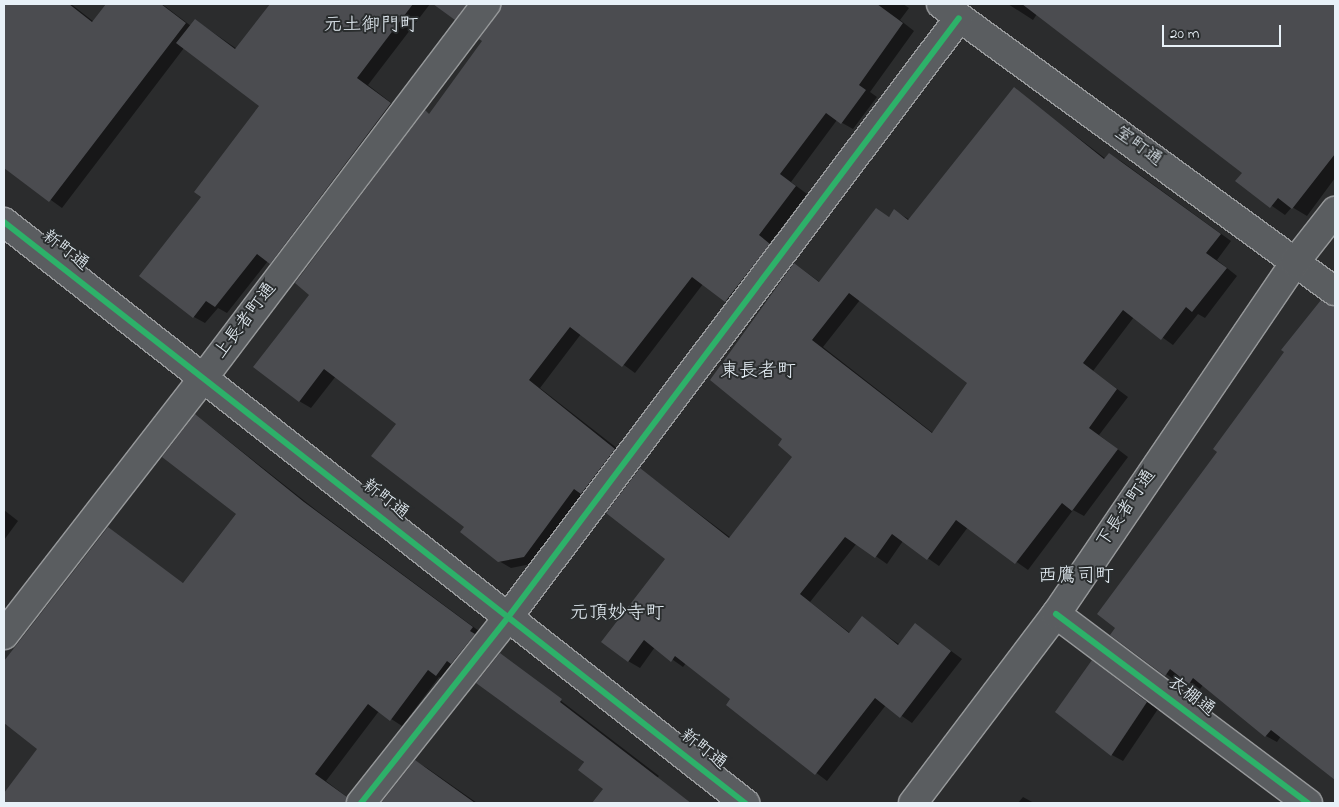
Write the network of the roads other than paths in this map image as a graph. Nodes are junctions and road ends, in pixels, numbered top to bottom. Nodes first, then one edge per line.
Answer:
1 (486, 4) edge
2 (950, 11) edge
3 (1335, 211) edge
4 (4, 222) edge
5 (1295, 262) junction
6 (1335, 291) edge
7 (204, 377) junction
8 (1056, 614) junction
9 (509, 616) junction
10 (4, 635) edge
11 (361, 803) edge
12 (745, 803) edge
13 (913, 803) edge
14 (1308, 803) edge

1 - 7 street, 上長者町通
2 - 5 street, 室町通
2 - 9 street
3 - 5 street, 下長者町通
4 - 7 street, 新町通
5 - 6 street, 室町通
5 - 8 street, 下長者町通
7 - 9 street, 新町通
7 - 10 street, 上長者町通
8 - 13 street, 下長者町通
8 - 14 street, 衣棚通
9 - 11 street
9 - 12 street, 新町通

